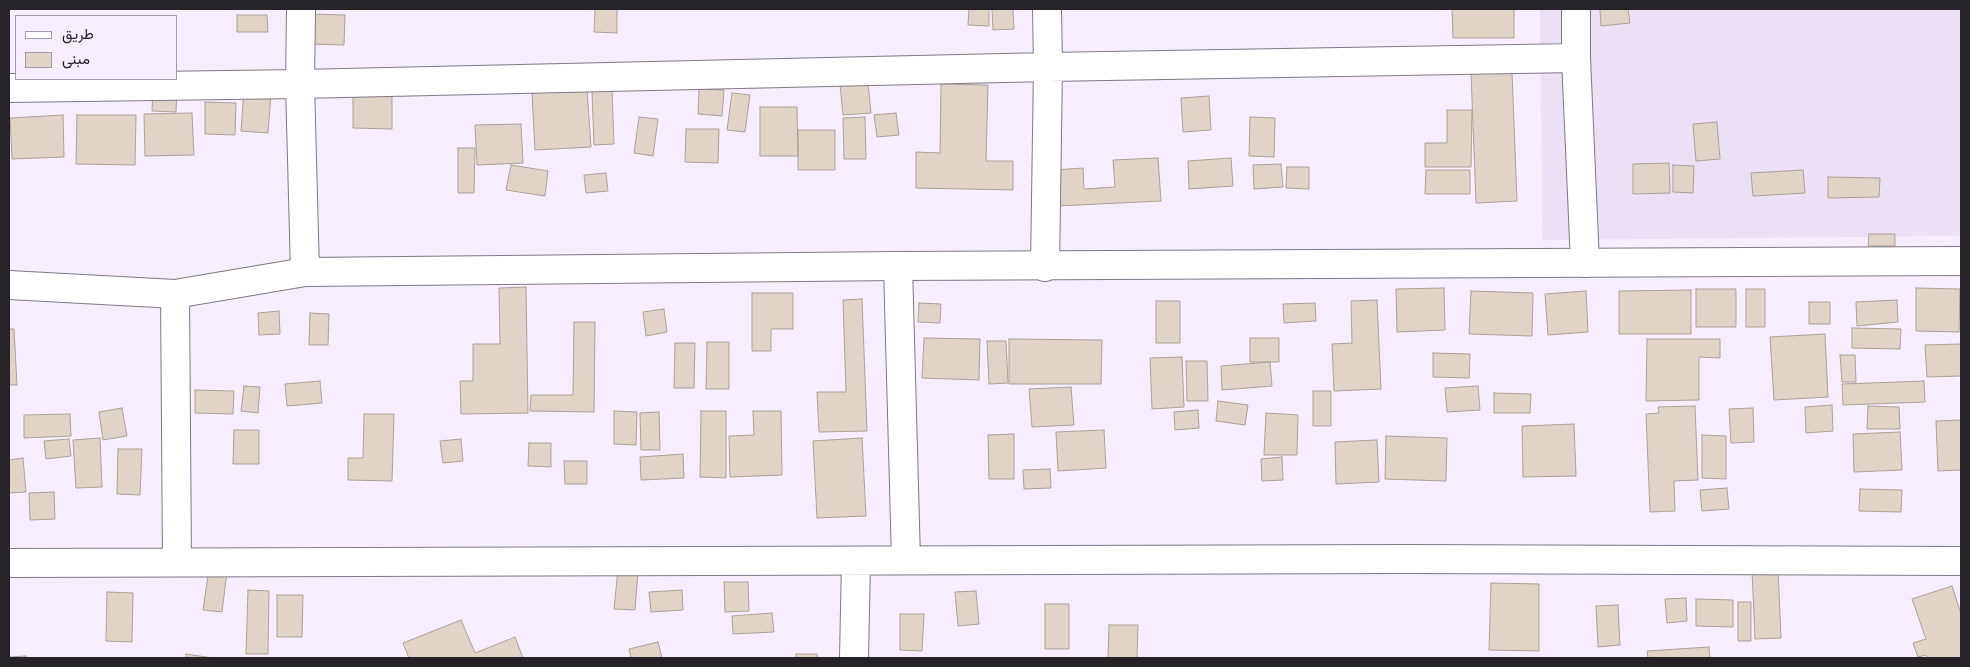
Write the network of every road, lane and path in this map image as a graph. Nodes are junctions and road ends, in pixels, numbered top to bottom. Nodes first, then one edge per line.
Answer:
1 (301, 9) edge
2 (1047, 9) edge
3 (1576, 9) edge
4 (1576, 58) junction
5 (1048, 68) junction
6 (300, 84) junction
7 (9, 88) edge
8 (1961, 261) edge
9 (1584, 263) junction
10 (898, 266) junction
11 (1045, 267) junction
12 (305, 272) junction
13 (9, 285) edge
14 (175, 294) junction
15 (906, 560) junction
16 (856, 561) junction
17 (1961, 561) edge
18 (177, 562) junction
19 (9, 563) edge
20 (854, 658) edge

1 - 6 street
2 - 5 street
3 - 4 street
4 - 5 street
4 - 9 street
5 - 6 street
5 - 11 street
6 - 7 street
6 - 12 street
8 - 9 street
9 - 11 street
10 - 11 street
10 - 12 street
10 - 15 street
12 - 14 street
13 - 14 street
14 - 18 street
15 - 16 street
15 - 17 street
16 - 18 street
16 - 20 street
18 - 19 street

